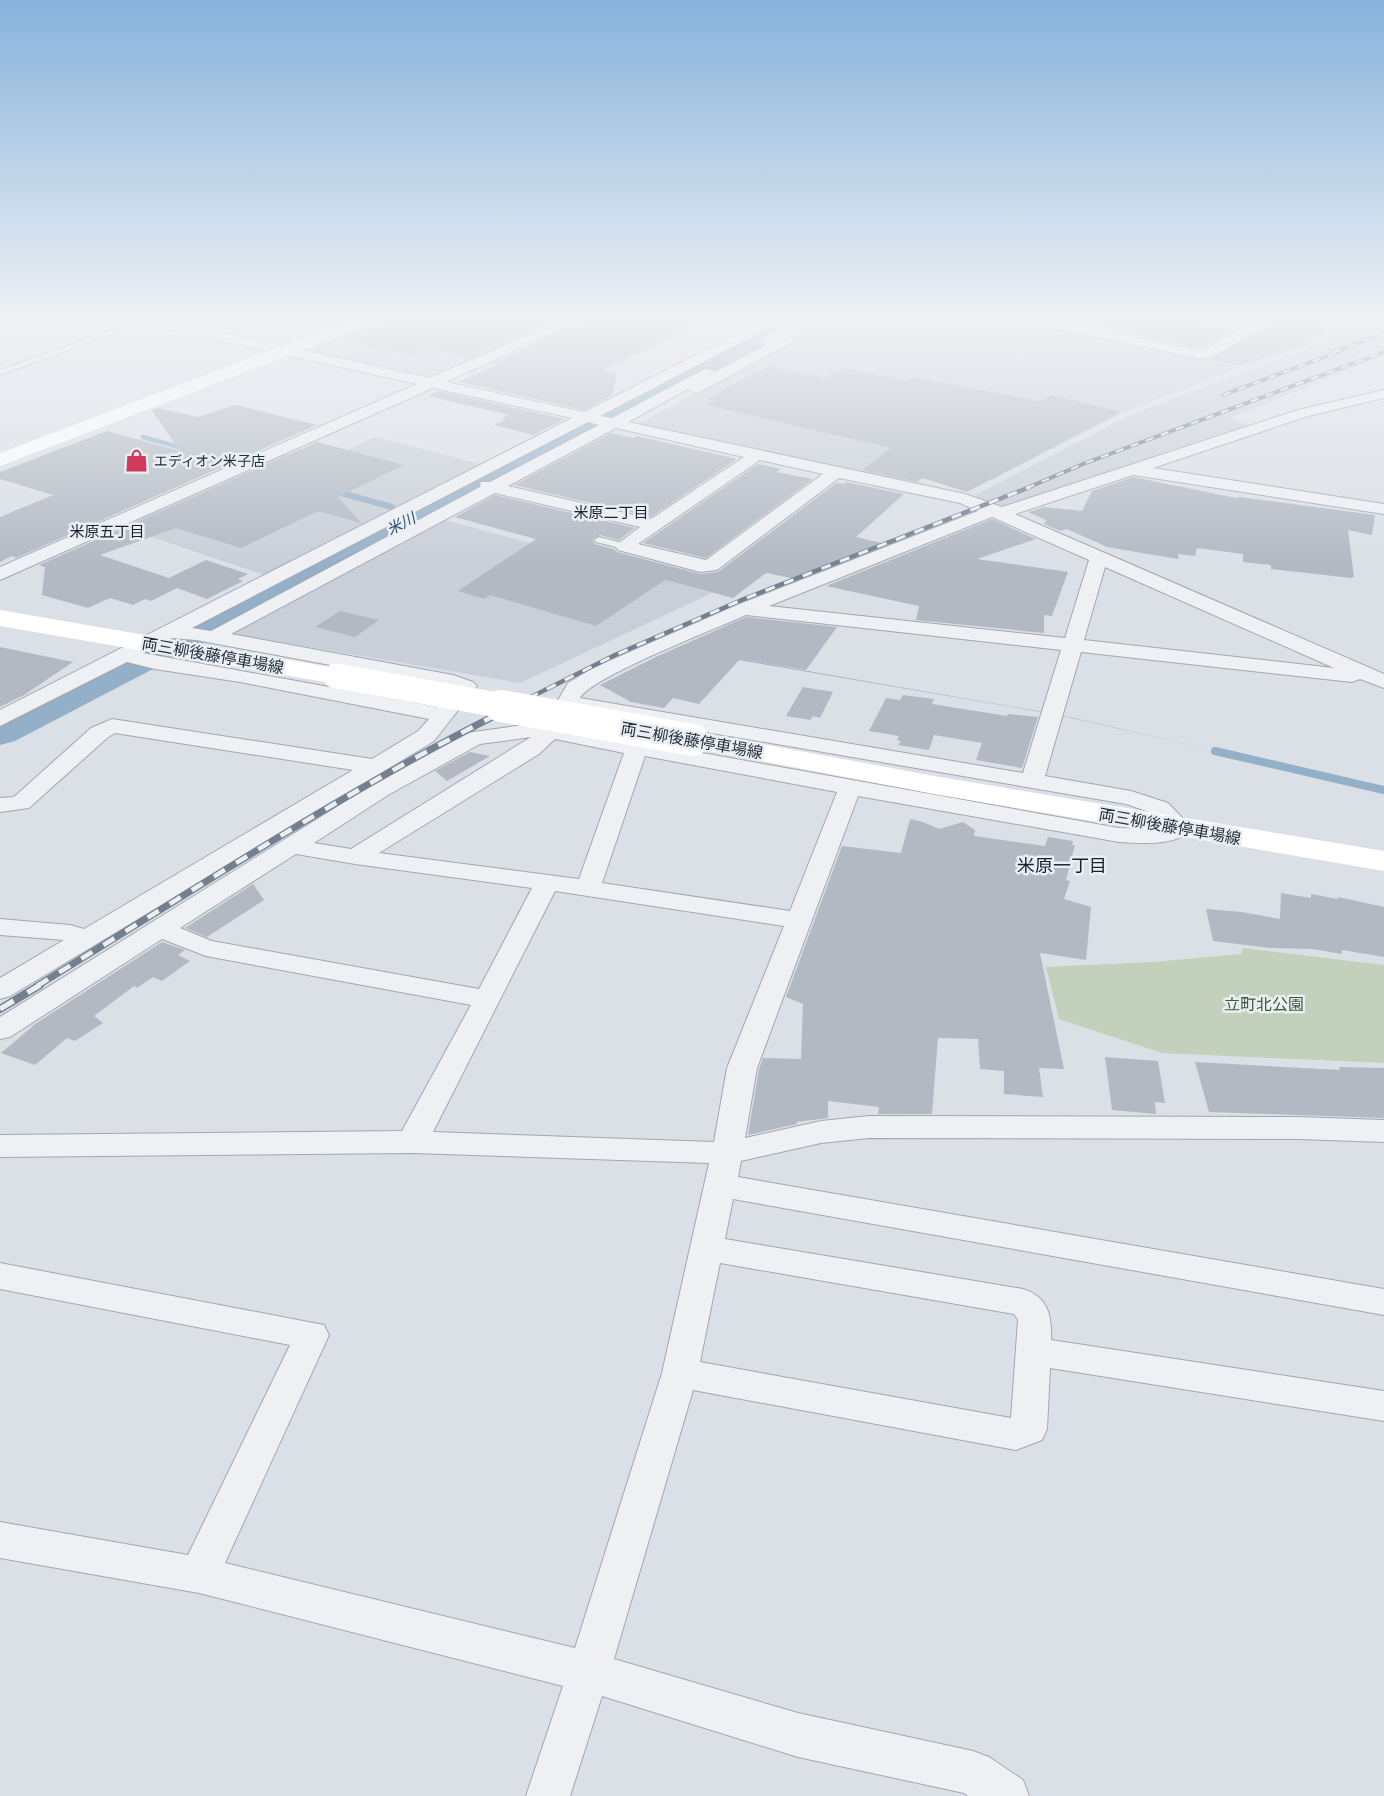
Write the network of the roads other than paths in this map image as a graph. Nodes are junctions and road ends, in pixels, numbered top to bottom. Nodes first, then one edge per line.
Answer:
1 (133, 400) edge
2 (150, 400) edge
3 (394, 400) edge
4 (507, 400) edge
5 (627, 400) edge
6 (659, 400) edge
7 (1359, 400) edge
8 (589, 418) junction
9 (618, 424) junction
10 (0, 447) edge
11 (757, 455) junction
12 (0, 460) edge
13 (1133, 470) junction
14 (836, 472) junction
15 (467, 480) junction
16 (492, 487) junction
17 (1384, 509) edge
18 (999, 512) junction
19 (653, 525) junction
20 (598, 540) dead end
21 (624, 546) junction
22 (1099, 556) junction
23 (0, 574) edge
24 (744, 609) junction
25 (0, 618) edge
26 (220, 632) dead end
27 (165, 643) junction
28 (1072, 645) junction
29 (126, 655) junction
30 (1375, 678) edge
31 (567, 702) junction
32 (444, 715) junction
33 (0, 719) edge
34 (548, 730) junction
35 (637, 748) junction
36 (375, 766) junction
37 (1032, 782) junction
38 (850, 788) junction
39 (0, 805) edge
40 (1180, 828) junction
41 (292, 846) junction
42 (355, 857) junction
43 (1384, 861) edge
44 (547, 882) junction
45 (588, 888) junction
46 (797, 920) junction
47 (0, 927) edge
48 (162, 930) junction
49 (86, 938) junction
50 (0, 990) edge
51 (488, 999) junction
52 (0, 1030) edge
53 (1384, 1131) edge
54 (412, 1142) junction
55 (0, 1146) edge
56 (724, 1169) junction
57 (706, 1248) junction
58 (0, 1276) edge
59 (1384, 1302) edge
60 (1033, 1351) junction
61 (680, 1373) junction
62 (1384, 1406) edge
63 (0, 1540) edge
64 (199, 1575) junction
65 (590, 1672) junction
66 (548, 1796) edge
67 (1007, 1796) edge

1 - 10 main road
2 - 12 main road
3 - 23 street
4 - 8 street
5 - 8 street
6 - 9 street
7 - 13 street
8 - 9 street
8 - 15 street
9 - 11 street
9 - 16 street
11 - 14 street
11 - 19 street
13 - 17 street
13 - 18 street
14 - 18 street
14 - 21 street
15 - 16 street
15 - 27 street
16 - 19 street
16 - 26 street
18 - 22 street
18 - 24 street
19 - 21 street
20 - 21 lane
22 - 28 street
22 - 30 street
24 - 28 street
24 - 31 street
25 - 27 main road, 両三柳後藤停車場線
27 - 29 street
27 - 32 street
27 - 40 main road, 両三柳後藤停車場線, bridge
28 - 30 street
28 - 37 street
29 - 32 street
29 - 33 street
31 - 34 street
31 - 37 street
32 - 36 street
34 - 35 street
34 - 41 street
34 - 42 street
35 - 38 street
35 - 45 street
36 - 39 street
36 - 49 street
37 - 40 street
38 - 40 street
38 - 46 street
40 - 43 main road, 両三柳後藤停車場線
41 - 42 street
41 - 48 street
42 - 44 street
44 - 45 street
44 - 51 street
45 - 46 street
46 - 56 street
47 - 49 street
48 - 51 street
48 - 52 street
49 - 50 street
51 - 54 street
53 - 56 street
54 - 55 street
54 - 56 street
56 - 57 street
56 - 59 street
57 - 60 street
57 - 61 street
58 - 64 street
60 - 61 street
60 - 62 street
61 - 65 street
63 - 64 street
64 - 65 street
65 - 66 street
65 - 67 street

